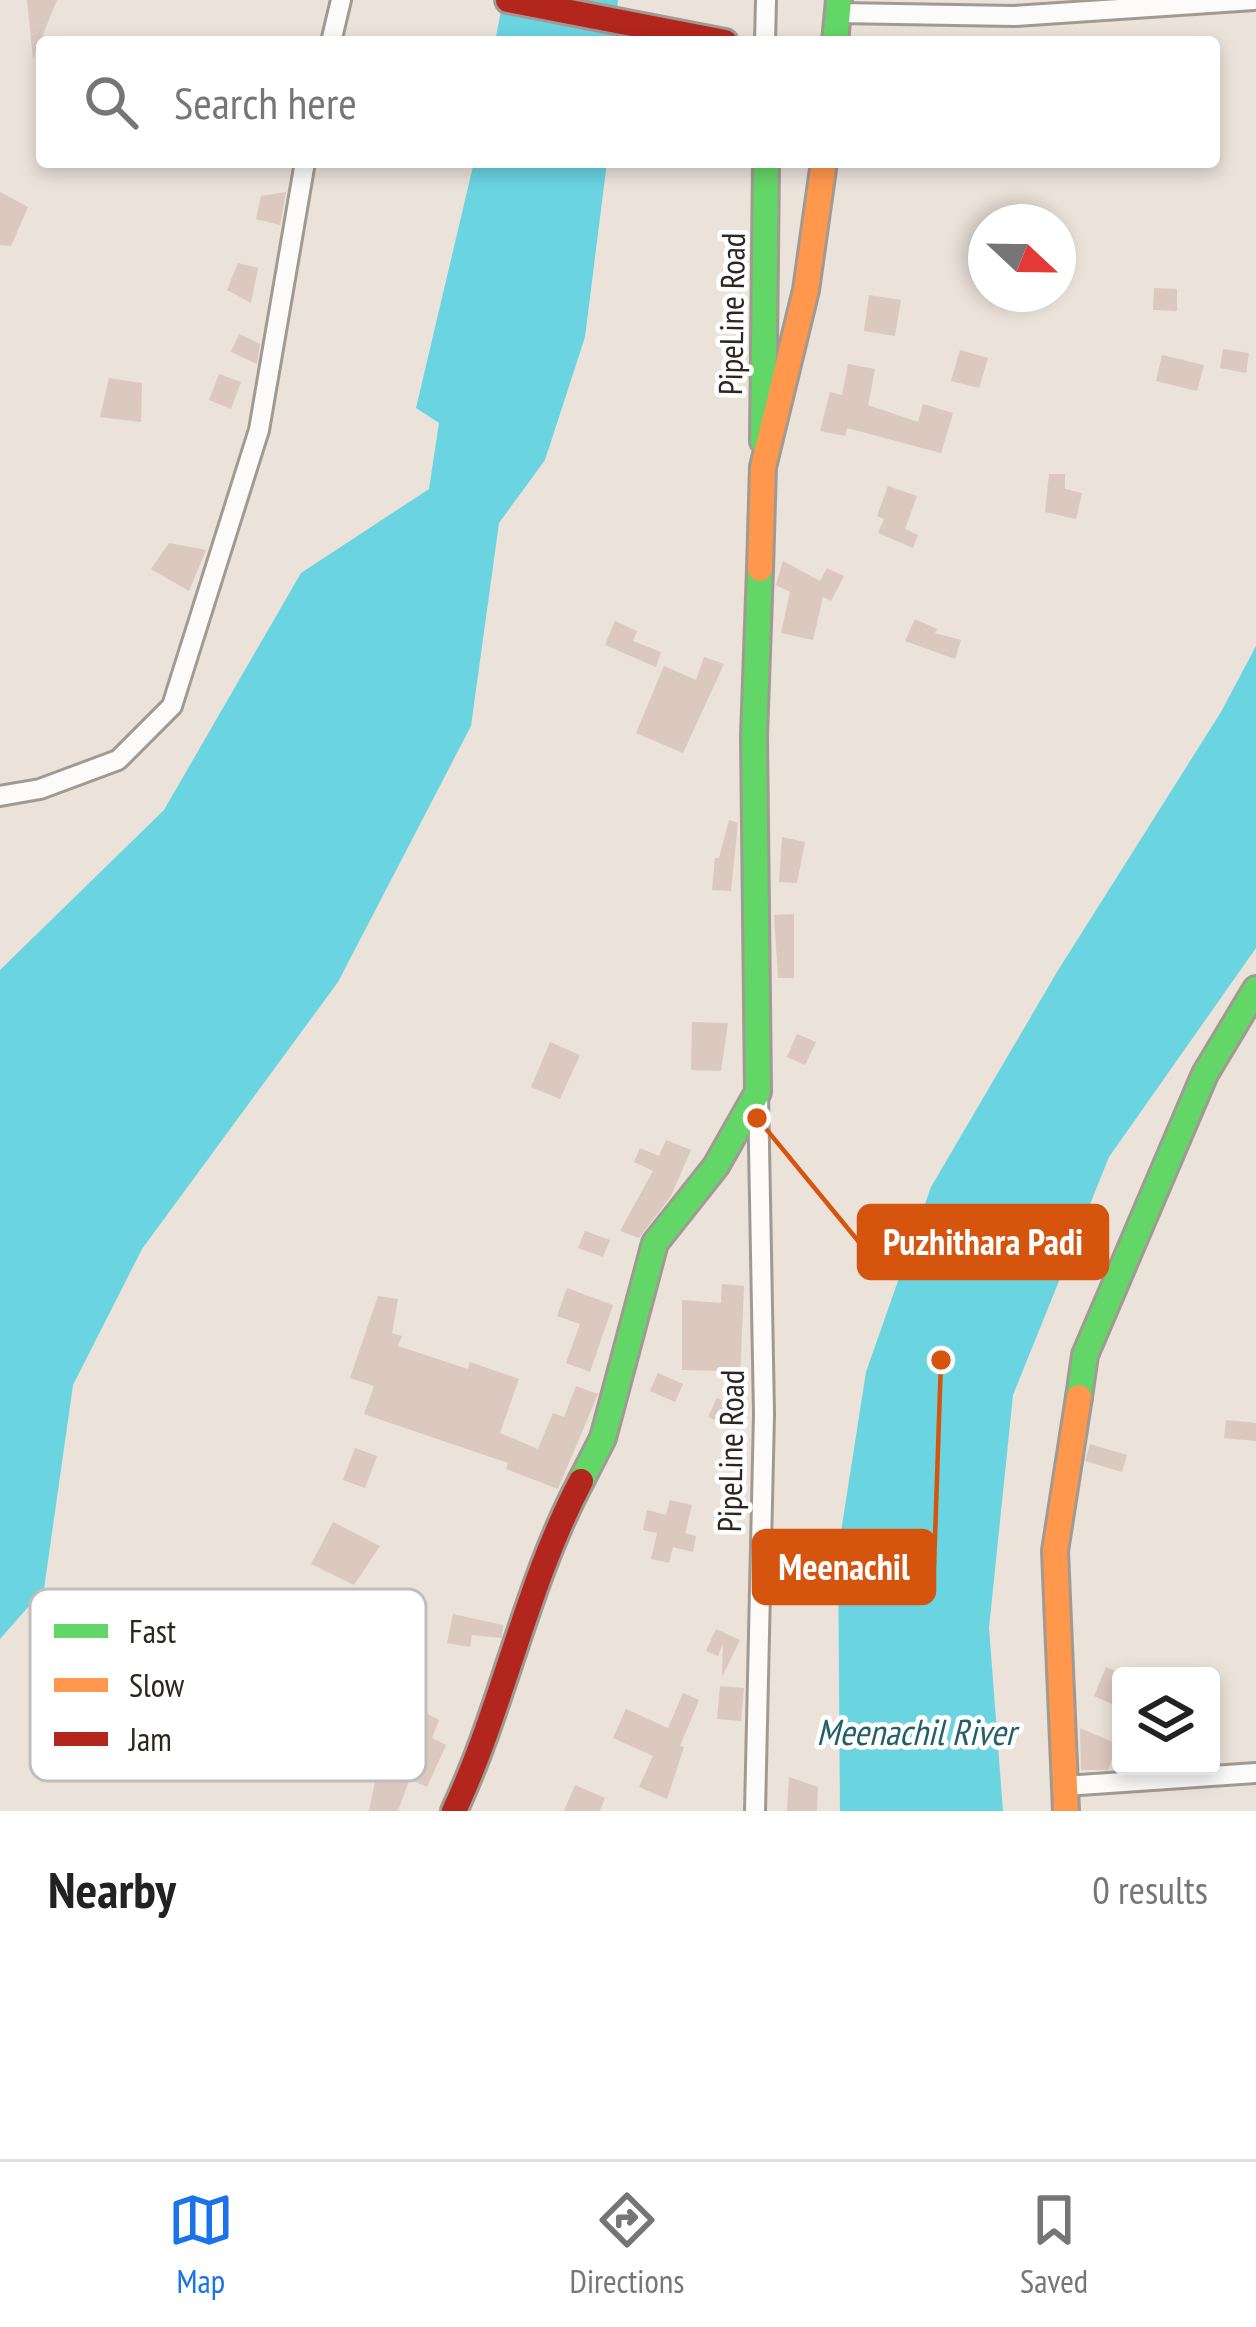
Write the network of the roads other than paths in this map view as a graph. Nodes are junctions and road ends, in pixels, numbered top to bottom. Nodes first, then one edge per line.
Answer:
1 (341, 0) edge
2 (766, 0) edge
3 (1254, 0) edge
4 (513, 1) edge
5 (838, 6) edge
6 (333, 36) edge
7 (689, 36) edge
8 (765, 36) edge
9 (836, 36) edge
10 (304, 168) edge
11 (766, 168) edge
12 (823, 168) edge
13 (764, 467) junction
14 (0, 796) edge
15 (1256, 989) edge
16 (758, 1092) junction
17 (1256, 1773) edge
18 (1065, 1798) edge
19 (454, 1811) edge
20 (755, 1811) edge

1 - 6 street
2 - 8 street
3 - 5 street
4 - 7 main road
5 - 9 main road
10 - 14 street
11 - 13 main road, PipeLine Road
12 - 13 main road
13 - 16 main road
15 - 18 main road
16 - 19 main road
16 - 20 street, PipeLine Road
17 - 18 street

